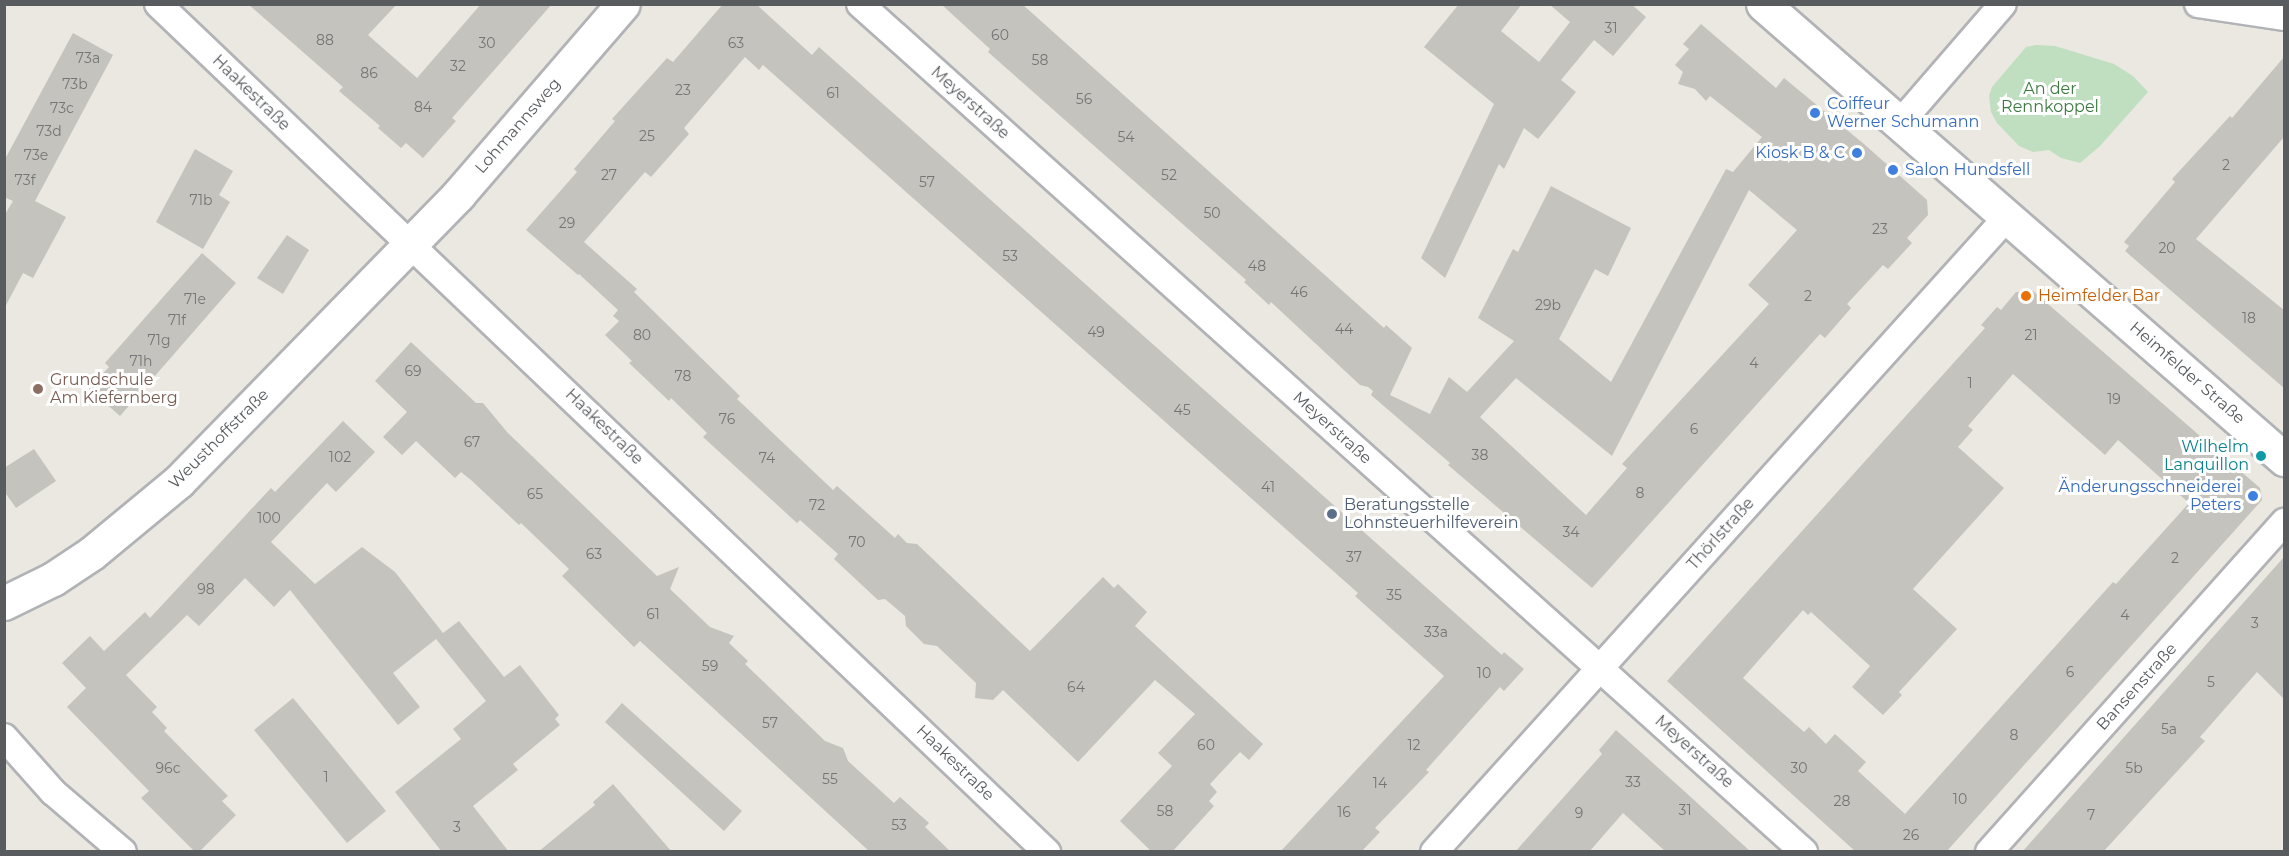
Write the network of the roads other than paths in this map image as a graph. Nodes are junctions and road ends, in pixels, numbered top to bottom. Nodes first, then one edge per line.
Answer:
1 (158, 4) edge
2 (623, 4) edge
3 (860, 4) edge
4 (1763, 4) edge
5 (2003, 4) edge
6 (2198, 4) edge
7 (2284, 17) edge
8 (1900, 123) junction
9 (2008, 216) junction
10 (409, 245) junction
11 (2284, 459) edge
12 (2284, 522) edge
13 (4, 603) edge
14 (1600, 668) junction
15 (4, 737) edge
16 (123, 852) edge
17 (1047, 852) edge
18 (1434, 852) edge
19 (1804, 852) edge
20 (1989, 852) edge

1 - 10 street, Haakestraße
2 - 10 street, Lohmannsweg
3 - 14 street, Meyerstraße
4 - 8 street, Heimfelder Straße
5 - 8 street
6 - 7 street
8 - 9 street, Heimfelder Straße
9 - 11 street, Heimfelder Straße
9 - 14 street, Thörlstraße
10 - 13 street, Weusthoffstraße
10 - 17 street, Haakestraße
12 - 20 street, Bansenstraße
14 - 18 street, Thörlstraße
14 - 19 street, Meyerstraße
15 - 16 street

